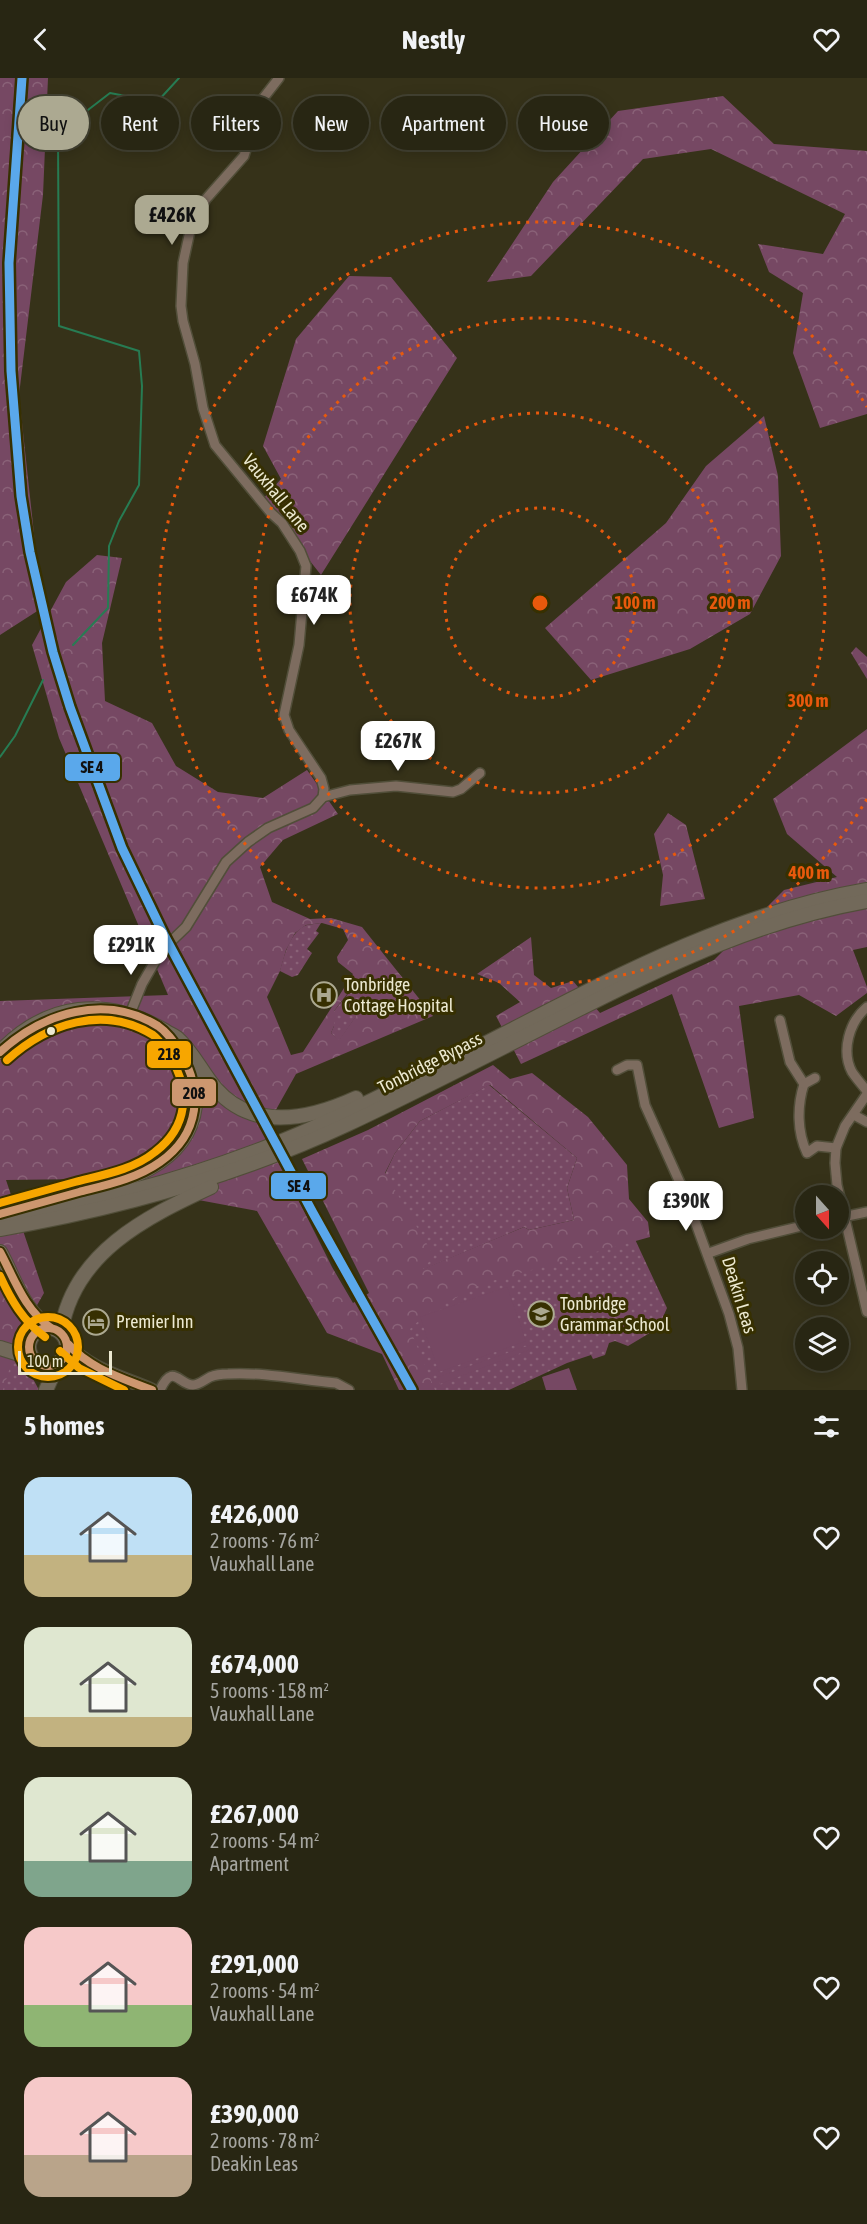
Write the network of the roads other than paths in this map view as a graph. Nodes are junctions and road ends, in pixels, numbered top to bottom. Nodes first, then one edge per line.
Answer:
1 (279, 78) edge
2 (480, 773) dead end
3 (323, 797) junction
4 (867, 890) edge
5 (867, 901) edge
6 (867, 1007) edge
7 (130, 1014) junction
8 (780, 1020) dead end
9 (164, 1031) junction
10 (484, 1044) junction
11 (0, 1053) edge
12 (636, 1054) dead end
13 (637, 1065) junction
14 (617, 1070) dead end
15 (815, 1077) dead end
16 (804, 1084) junction
17 (867, 1093) edge
18 (853, 1109) junction
19 (867, 1122) edge
20 (300, 1139) junction
21 (836, 1148) junction
22 (265, 1156) junction
23 (837, 1185) edge
24 (867, 1212) edge
25 (0, 1215) edge
26 (849, 1216) edge
27 (16, 1217) junction
28 (795, 1228) edge
29 (0, 1229) edge
30 (848, 1239) edge
31 (0, 1252) edge
32 (709, 1253) junction
33 (22, 1298) junction
34 (867, 1312) edge
35 (60, 1335) junction
36 (30, 1340) junction
37 (4, 1349) edge
38 (35, 1361) junction
39 (60, 1363) junction
40 (94, 1365) junction
41 (46, 1390) edge
42 (152, 1390) edge
43 (160, 1390) edge
44 (349, 1390) edge
45 (742, 1390) edge

1 - 3 street, Vauxhall Lane
2 - 3 street
3 - 7 street
4 - 10 highway, Tonbridge Bypass
5 - 20 highway, Tonbridge Bypass
6 - 17 street
7 - 9 highway
7 - 11 highway
8 - 16 street
9 - 10 highway
9 - 27 highway
10 - 20 highway, Tonbridge Bypass
12 - 13 street, Deakin Leas
13 - 14 street
13 - 32 street, Deakin Leas
15 - 16 street
16 - 21 street
17 - 18 street
18 - 19 street
18 - 21 street
20 - 22 highway, Tonbridge Bypass
21 - 23 street
22 - 27 highway, Tonbridge Bypass
22 - 35 highway
24 - 26 street
25 - 27 highway
27 - 29 highway, Tonbridge Bypass
28 - 32 street
30 - 34 street
31 - 33 highway
32 - 45 street, Deakin Leas
33 - 35 highway
33 - 36 highway
35 - 36 highway
35 - 39 highway
35 - 40 main road
36 - 37 highway
36 - 38 highway
37 - 38 highway
38 - 39 highway
38 - 41 highway
39 - 40 main road
39 - 41 highway
40 - 42 main road
43 - 44 street

